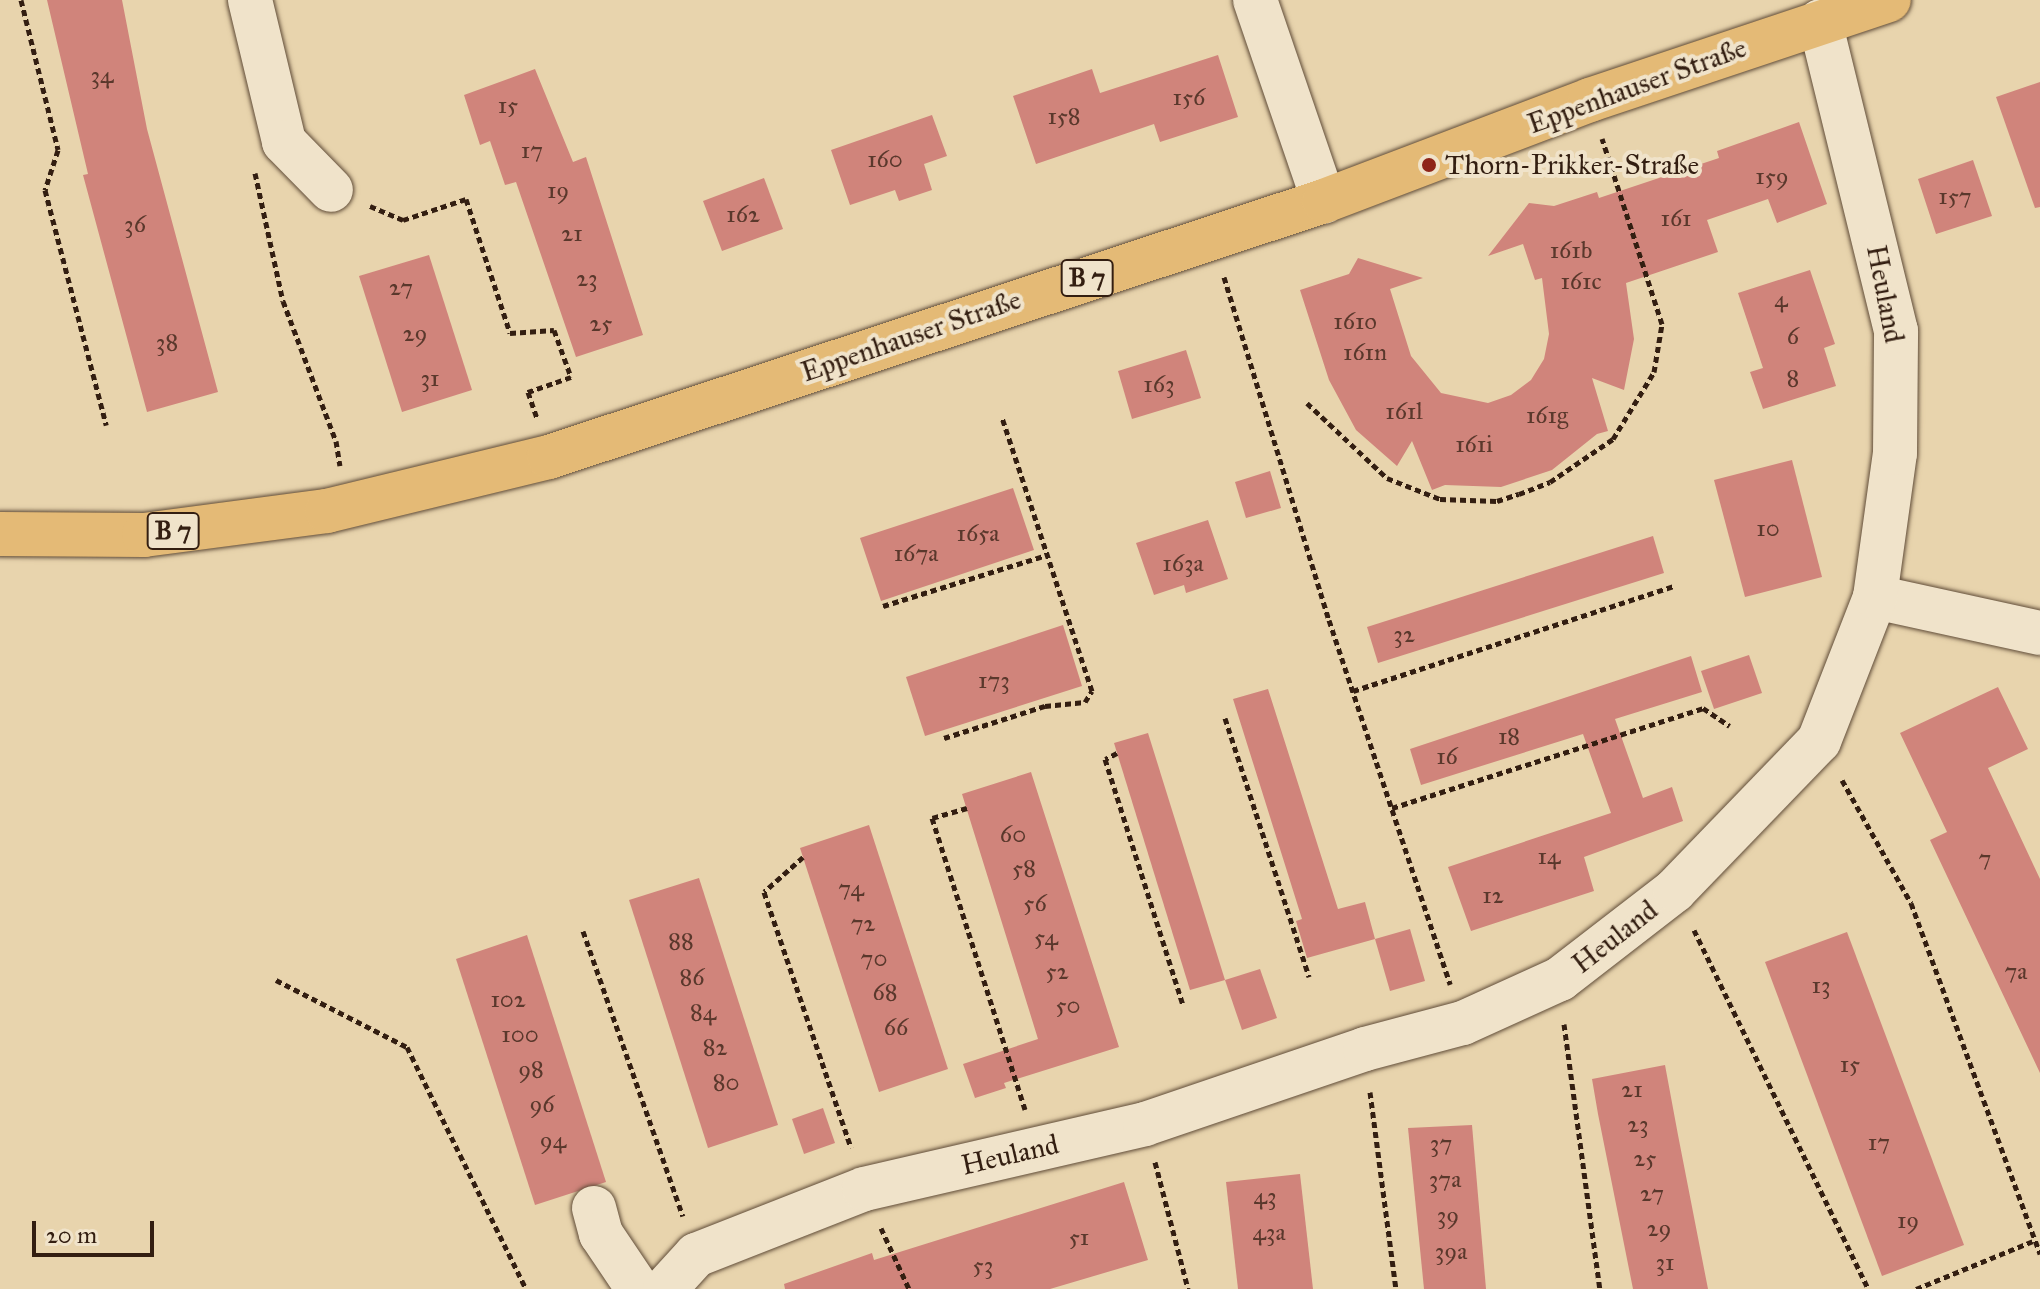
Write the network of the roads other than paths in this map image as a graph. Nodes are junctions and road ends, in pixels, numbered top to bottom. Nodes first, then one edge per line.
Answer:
1 (250, 0) edge
2 (1255, 0) edge
3 (1889, 0) edge
4 (1833, 12) edge
5 (331, 190) road end
6 (1324, 201) junction
7 (0, 534) edge
8 (1875, 597) junction
9 (2040, 633) edge
10 (594, 1208) dead end
11 (669, 1281) edge

1 - 5 street
2 - 6 street
3 - 4 main road, Eppenhauser Straße / B 7
4 - 6 main road, Eppenhauser Straße / B 7
4 - 8 street, Heuland
6 - 7 main road, Eppenhauser Straße / B 7
8 - 9 street
8 - 11 street, Heuland
10 - 11 street

